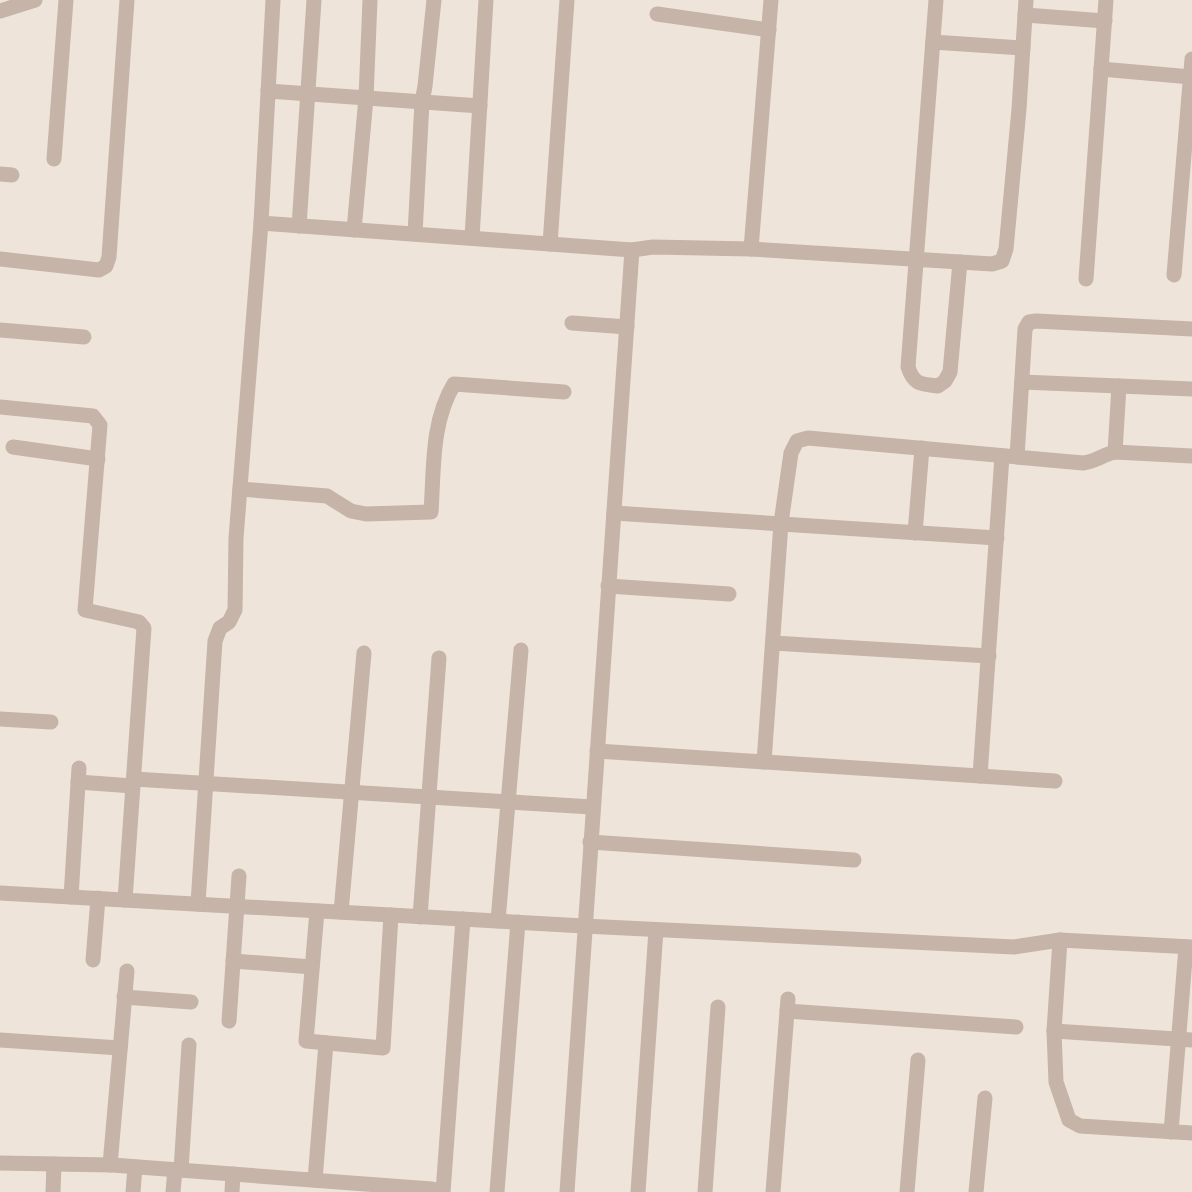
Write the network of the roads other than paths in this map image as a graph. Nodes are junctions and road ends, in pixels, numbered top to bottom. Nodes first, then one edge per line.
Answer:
1 (66, 0) edge
2 (127, 0) edge
3 (273, 0) edge
4 (314, 0) edge
5 (370, 0) edge
6 (434, 0) edge
7 (486, 0) edge
8 (567, 0) edge
9 (771, 0) edge
10 (936, 0) edge
11 (1106, 0) edge
12 (27, 1) edge
13 (1026, 7) edge
14 (0, 11) edge
15 (657, 14) dead end
16 (1105, 21) junction
17 (769, 30) junction
18 (933, 42) junction
19 (1023, 48) junction
20 (1192, 59) edge
21 (1101, 69) junction
22 (1191, 77) edge
23 (268, 91) junction
24 (308, 94) junction
25 (366, 99) junction
26 (422, 102) junction
27 (480, 106) junction
28 (54, 159) dead end
29 (1186, 208) edge
30 (261, 223) junction
31 (298, 226) junction
32 (354, 230) junction
33 (415, 234) junction
34 (472, 238) junction
35 (550, 244) junction
36 (751, 249) junction
37 (632, 250) junction
38 (0, 259) edge
39 (916, 260) junction
40 (960, 262) junction
41 (1174, 276) dead end
42 (1086, 279) dead end
43 (572, 323) dead end
44 (627, 327) junction
45 (1192, 329) edge
46 (0, 330) edge
47 (84, 337) dead end
48 (1022, 382) junction
49 (1119, 386) junction
50 (1192, 389) edge
51 (564, 392) dead end
52 (0, 407) edge
53 (13, 447) dead end
54 (922, 448) junction
55 (1115, 452) junction
56 (1009, 456) junction
57 (1192, 456) edge
58 (98, 459) junction
59 (240, 489) junction
60 (614, 513) junction
61 (781, 523) junction
62 (915, 532) junction
63 (997, 538) junction
64 (608, 586) junction
65 (729, 594) dead end
66 (773, 643) junction
67 (521, 650) dead end
68 (364, 652) dead end
69 (989, 656) junction
70 (439, 658) dead end
71 (0, 719) edge
72 (51, 722) dead end
73 (597, 751) junction
74 (764, 762) junction
75 (980, 776) junction
76 (1055, 782) dead end
77 (133, 783) junction
78 (206, 783) junction
79 (352, 791) junction
80 (429, 796) junction
81 (508, 801) junction
82 (592, 807) junction
83 (590, 842) junction
84 (854, 860) dead end
85 (239, 876) dead end
86 (0, 893) edge
87 (71, 897) junction
88 (98, 898) junction
89 (125, 900) junction
90 (198, 904) junction
91 (236, 906) junction
92 (316, 911) junction
93 (341, 912) junction
94 (391, 915) junction
95 (420, 917) junction
96 (463, 919) junction
97 (498, 921) junction
98 (518, 922) junction
99 (584, 927) junction
100 (656, 930) junction
101 (1060, 940) junction
102 (1189, 947) edge
103 (93, 960) dead end
104 (233, 961) junction
105 (312, 967) junction
106 (126, 971) dead end
107 (124, 997) junction
108 (191, 1002) dead end
109 (718, 1007) dead end
110 (229, 1021) dead end
111 (1016, 1027) dead end
112 (1054, 1031) junction
113 (0, 1040) edge
114 (1185, 1040) edge
115 (326, 1043) junction
116 (189, 1045) dead end
117 (120, 1048) junction
118 (918, 1060) dead end
119 (985, 1098) dead end
120 (1171, 1132) junction
121 (1192, 1132) edge
122 (0, 1163) edge
123 (54, 1164) junction
124 (110, 1165) junction
125 (135, 1167) junction
126 (178, 1170) junction
127 (233, 1174) junction
128 (315, 1180) junction
129 (283, 1185) edge
130 (348, 1187) edge
131 (436, 1191) edge
132 (53, 1192) edge
133 (133, 1192) edge
134 (173, 1192) edge
135 (232, 1192) edge
136 (497, 1192) edge
137 (567, 1192) edge
138 (638, 1192) edge
139 (705, 1192) edge
140 (773, 1192) edge
141 (907, 1192) edge
142 (976, 1192) edge

1 - 28 street
2 - 38 street
3 - 23 street
4 - 24 street
5 - 25 street
6 - 26 street
7 - 27 street
8 - 35 street
9 - 17 street
10 - 18 street
11 - 16 street
12 - 14 street
13 - 16 street
13 - 19 street
15 - 17 street
16 - 21 street
17 - 36 street
18 - 19 street
18 - 39 street
19 - 40 street
20 - 22 street
21 - 22 street
21 - 42 street
22 - 29 street
23 - 24 street
23 - 30 street
24 - 25 street
24 - 31 street
25 - 26 street
25 - 32 street
26 - 27 street
26 - 33 street
27 - 34 street
29 - 41 street
30 - 31 street
30 - 59 street
31 - 32 street
32 - 33 street
33 - 34 street
34 - 35 street
35 - 37 street
36 - 37 street
36 - 39 street
37 - 44 street
39 - 40 street
39 - 40 street
43 - 44 street
44 - 60 street
45 - 48 street
46 - 47 street
48 - 49 street
48 - 56 street
49 - 50 street
49 - 55 street
51 - 59 street
52 - 58 street
53 - 58 street
54 - 56 street
54 - 61 street
54 - 62 street
55 - 56 street
55 - 57 street
56 - 63 street
58 - 77 street
59 - 78 street
60 - 61 street
60 - 64 street
61 - 62 street
61 - 66 street
62 - 63 street
63 - 69 street
64 - 65 street
64 - 73 street
66 - 69 street
66 - 74 street
67 - 81 street
68 - 79 street
69 - 75 street
70 - 80 street
71 - 72 street
73 - 74 street
73 - 82 street
74 - 75 street
75 - 76 street
77 - 78 street
77 - 87 street
77 - 89 street
78 - 79 street
78 - 90 street
79 - 80 street
79 - 93 street
80 - 81 street
80 - 95 street
81 - 82 street
81 - 97 street
82 - 83 street
83 - 84 street
83 - 99 street
85 - 91 street
86 - 87 street
87 - 88 street
88 - 89 street
88 - 103 street
89 - 90 street
90 - 91 street
91 - 92 street
91 - 104 street
92 - 93 street
92 - 105 street
93 - 94 street
94 - 95 street
94 - 115 street
95 - 96 street
96 - 97 street
96 - 131 street
97 - 98 street
98 - 99 street
98 - 136 street
99 - 100 street
99 - 137 street
100 - 101 street
100 - 138 street
101 - 102 street
101 - 112 street
102 - 114 street
104 - 105 street
104 - 110 street
105 - 115 street
106 - 107 street
107 - 108 street
107 - 117 street
109 - 139 street
111 - 140 street
112 - 114 street
112 - 120 street
113 - 117 street
114 - 120 street
115 - 128 street
116 - 126 street
117 - 124 street
118 - 141 street
119 - 142 street
120 - 121 street
122 - 123 street
123 - 124 street
123 - 132 street
124 - 125 street
125 - 126 street
125 - 133 street
126 - 127 street
126 - 134 street
127 - 129 street
127 - 135 street
128 - 129 street
128 - 130 street
130 - 131 street

